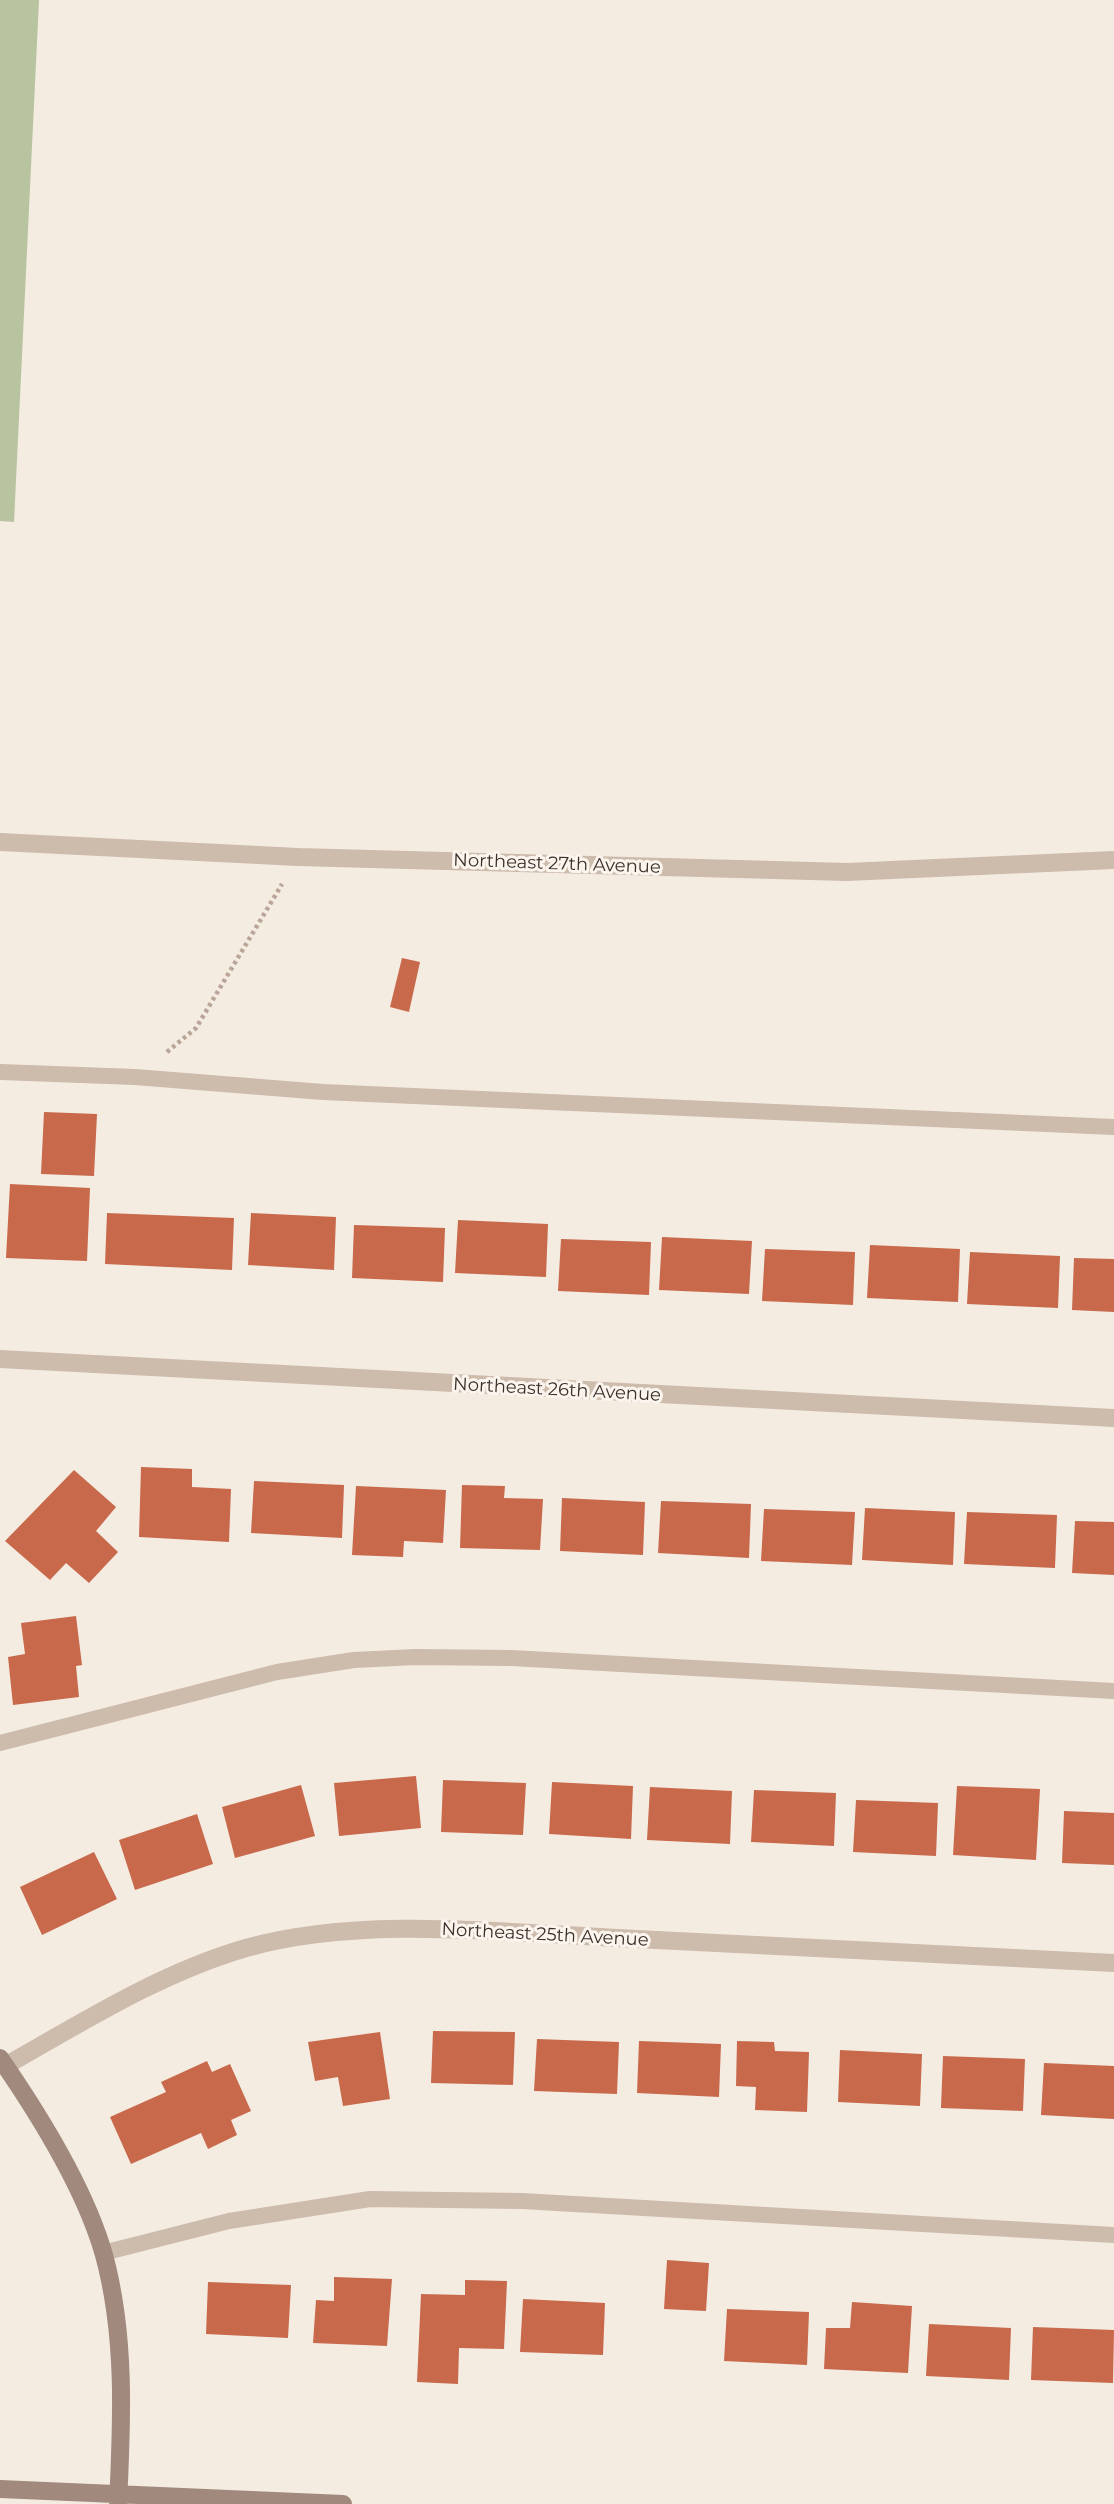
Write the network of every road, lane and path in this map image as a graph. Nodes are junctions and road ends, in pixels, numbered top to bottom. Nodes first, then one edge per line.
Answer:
1 (0, 842) edge
2 (298, 857) junction
3 (1114, 860) edge
4 (0, 1072) edge
5 (135, 1077) junction
6 (1114, 1127) edge
7 (0, 1359) edge
8 (1114, 1418) edge
9 (1114, 1691) edge
10 (0, 1743) edge
11 (1114, 1962) edge
12 (3, 2062) edge
13 (1114, 2235) edge
14 (103, 2253) junction
15 (0, 2489) edge
16 (118, 2500) edge
17 (343, 2504) edge

1 - 2 street, Northeast 27th Avenue
2 - 3 street, Northeast 27th Avenue
2 - 5 path
4 - 5 lane
5 - 6 lane
7 - 8 street, Northeast 26th Avenue
9 - 10 lane
11 - 12 street, Northeast 25th Avenue
12 - 14 street
13 - 14 lane
14 - 16 street
15 - 16 street
16 - 17 street

